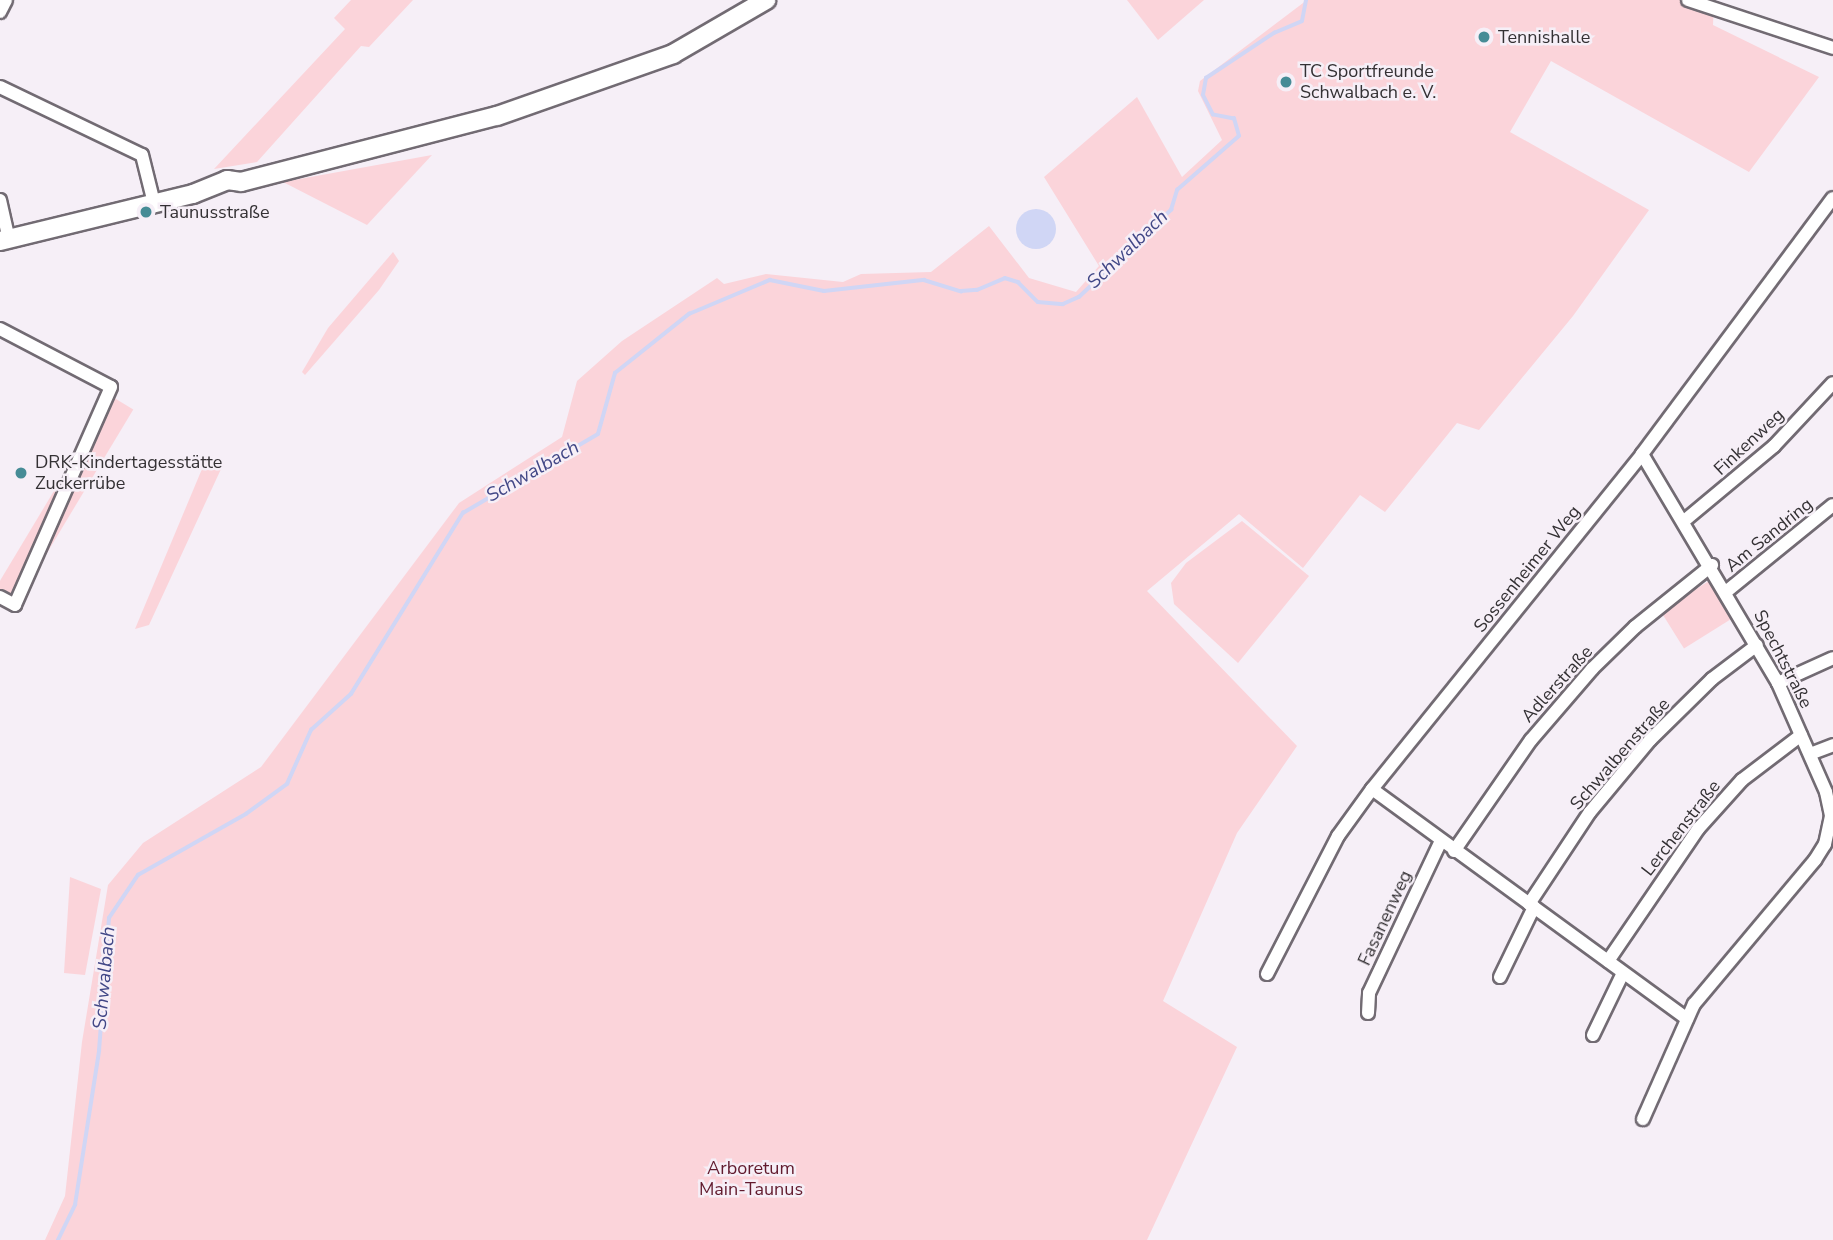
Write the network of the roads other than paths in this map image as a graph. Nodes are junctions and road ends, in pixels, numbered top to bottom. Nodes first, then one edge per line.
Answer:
1 (6, 0) edge
2 (766, 0) edge
3 (1688, 0) edge
4 (0, 12) edge
5 (1833, 48) edge
6 (0, 87) edge
7 (1833, 198) edge
8 (0, 200) edge
9 (154, 203) junction
10 (4, 241) edge
11 (0, 329) edge
12 (1833, 383) edge
13 (1642, 454) junction
14 (1833, 506) edge
15 (1684, 521) junction
16 (1712, 565) junction
17 (1727, 591) junction
18 (0, 597) edge
19 (1757, 645) junction
20 (1833, 658) edge
21 (1778, 683) junction
22 (1801, 735) junction
23 (1833, 745) edge
24 (1810, 754) junction
25 (1372, 789) junction
26 (1441, 841) junction
27 (1454, 851) junction
28 (1532, 906) junction
29 (1608, 961) junction
30 (1623, 973) junction
31 (1267, 974) dead end
32 (1500, 977) dead end
33 (1368, 1013) dead end
34 (1687, 1019) junction
35 (1593, 1035) dead end
36 (1643, 1119) dead end

1 - 4 street
2 - 9 street
3 - 5 street
6 - 9 street
7 - 13 street, Sossenheimer Weg
8 - 10 street
9 - 10 street
11 - 18 street
12 - 15 street, Finkenweg
13 - 15 street, Spechtstraße
13 - 25 street, Sossenheimer Weg
14 - 17 street, Am Sandring
15 - 16 street, Spechtstraße
16 - 17 street, Spechtstraße
16 - 27 street, Adlerstraße
17 - 19 street, Spechtstraße
19 - 21 street, Spechtstraße
19 - 28 street, Schwalbenstraße
20 - 21 street
21 - 22 street, Spechtstraße
22 - 24 street, Spechtstraße
22 - 29 street, Lerchenstraße
23 - 24 street
24 - 34 street, Spechtstraße
25 - 26 street
25 - 31 street, Sossenheimer Weg
26 - 27 street
26 - 33 street, Fasanenweg
27 - 28 street
28 - 29 street
28 - 32 street
29 - 30 street
30 - 34 street
30 - 35 street
34 - 36 street

